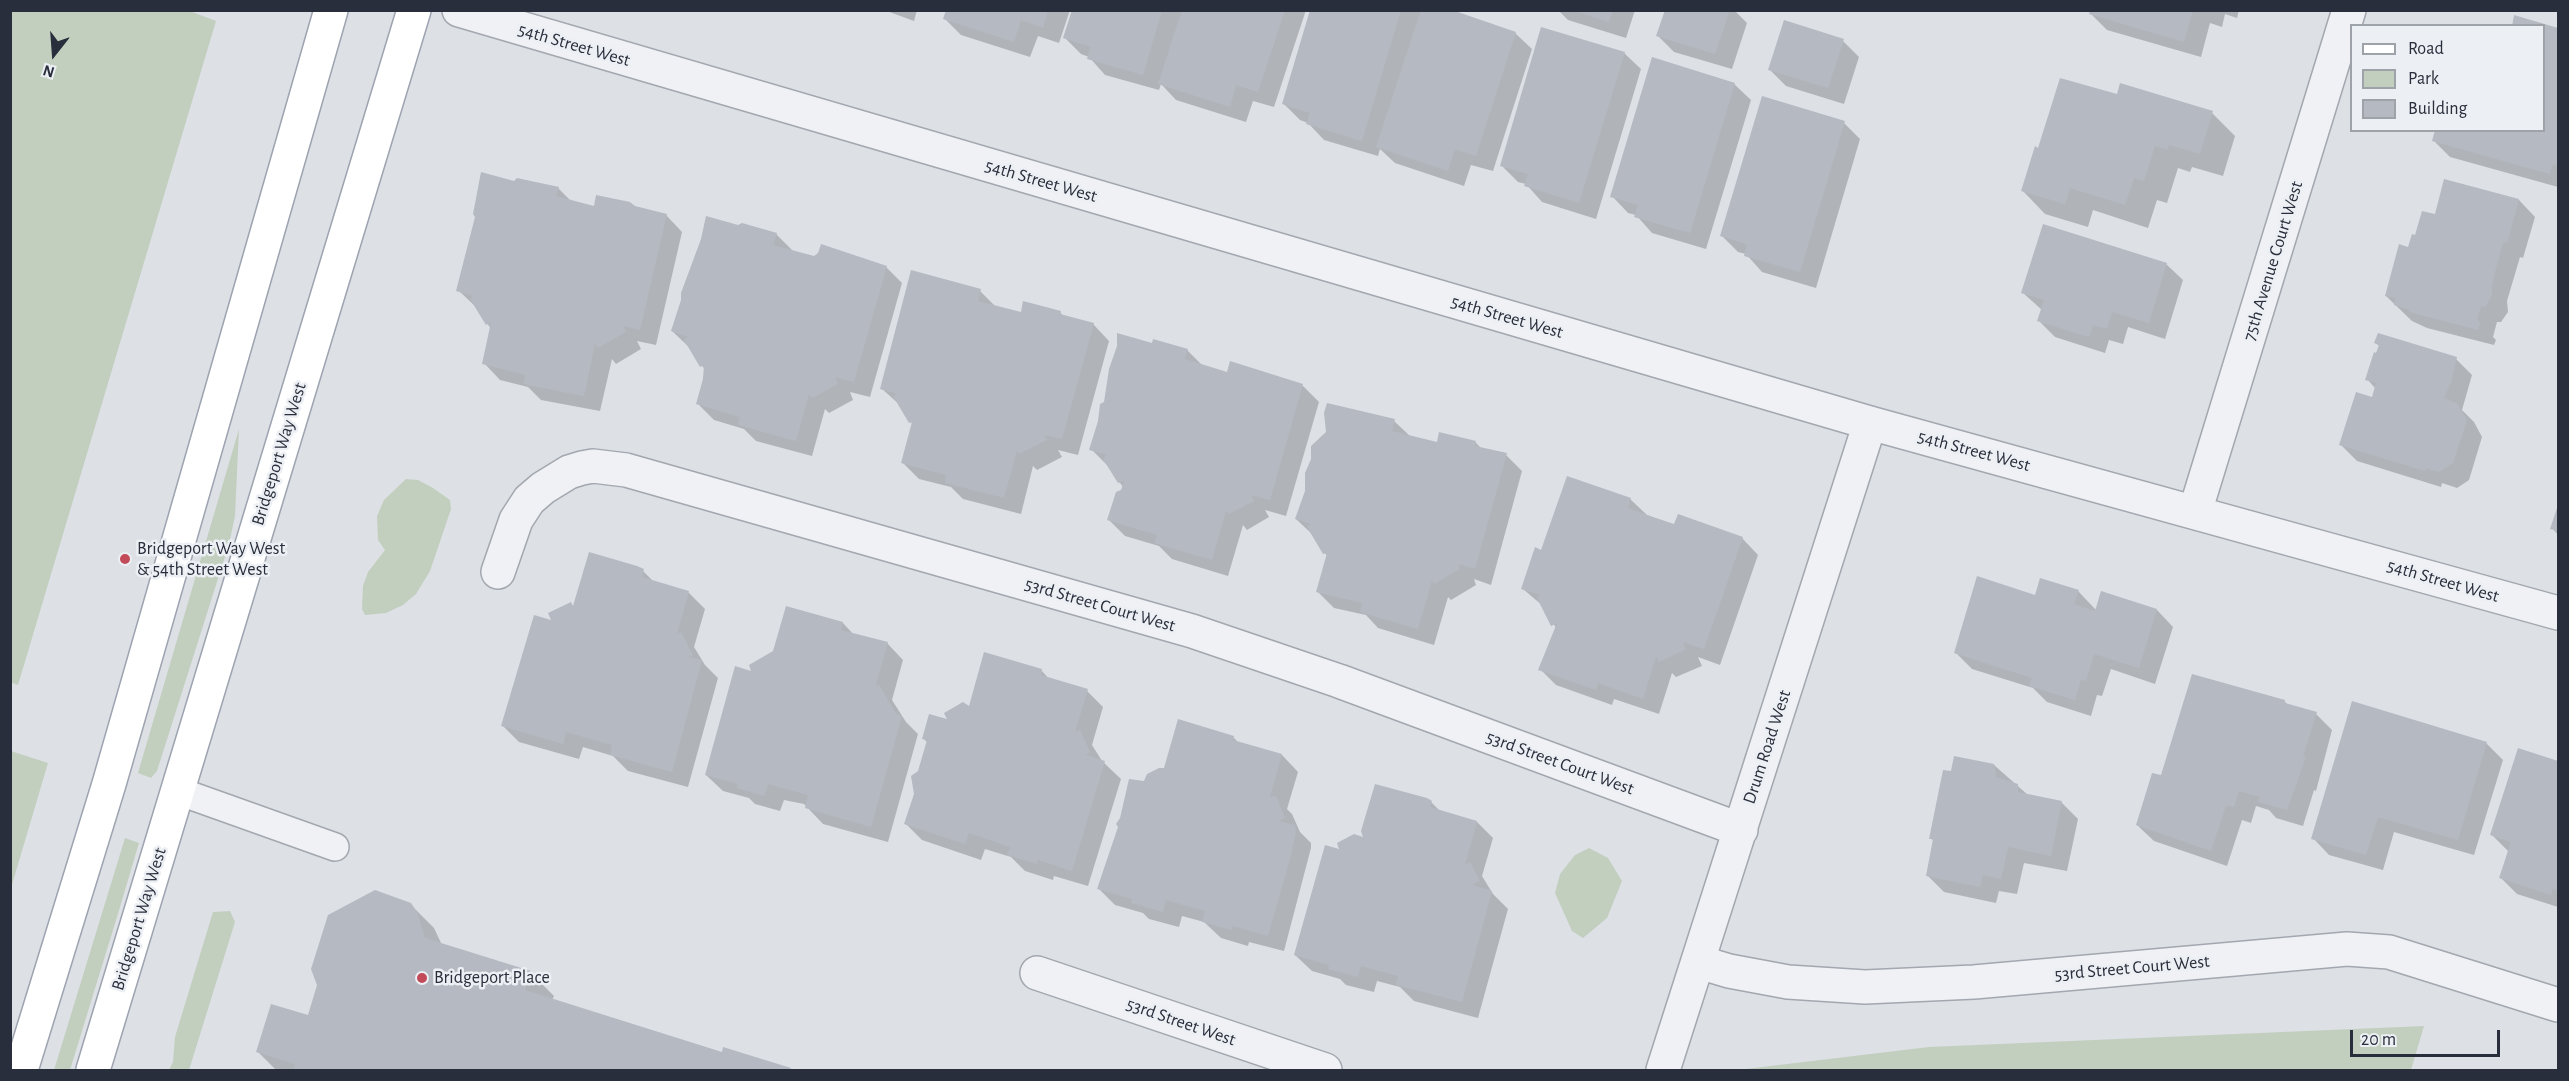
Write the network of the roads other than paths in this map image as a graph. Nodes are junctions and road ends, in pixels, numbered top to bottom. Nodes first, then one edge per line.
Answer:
1 (331, 10) edge
2 (414, 10) edge
3 (459, 10) edge
4 (2349, 10) edge
5 (1870, 423) junction
6 (2195, 512) junction
7 (498, 572) dead end
8 (2559, 613) edge
9 (178, 791) junction
10 (1741, 830) junction
11 (335, 847) dead end
12 (1700, 962) junction
13 (1037, 973) dead end
14 (2559, 1005) edge
15 (21, 1071) edge
16 (93, 1071) edge
17 (1325, 1071) edge
18 (1663, 1071) edge

1 - 15 main road
2 - 9 main road, Bridgeport Way West
3 - 5 street, 54th Street West
4 - 6 street, 75th Avenue Court West
5 - 6 street, 54th Street West
5 - 10 street, Drum Road West
6 - 8 street, 54th Street West
7 - 10 street, 53rd Street Court West
9 - 11 lane
9 - 16 main road, Bridgeport Way West
10 - 12 street, Drum Road West
12 - 14 street, 53rd Street Court West
12 - 18 street, Drum Road West
13 - 17 street, 53rd Street West

